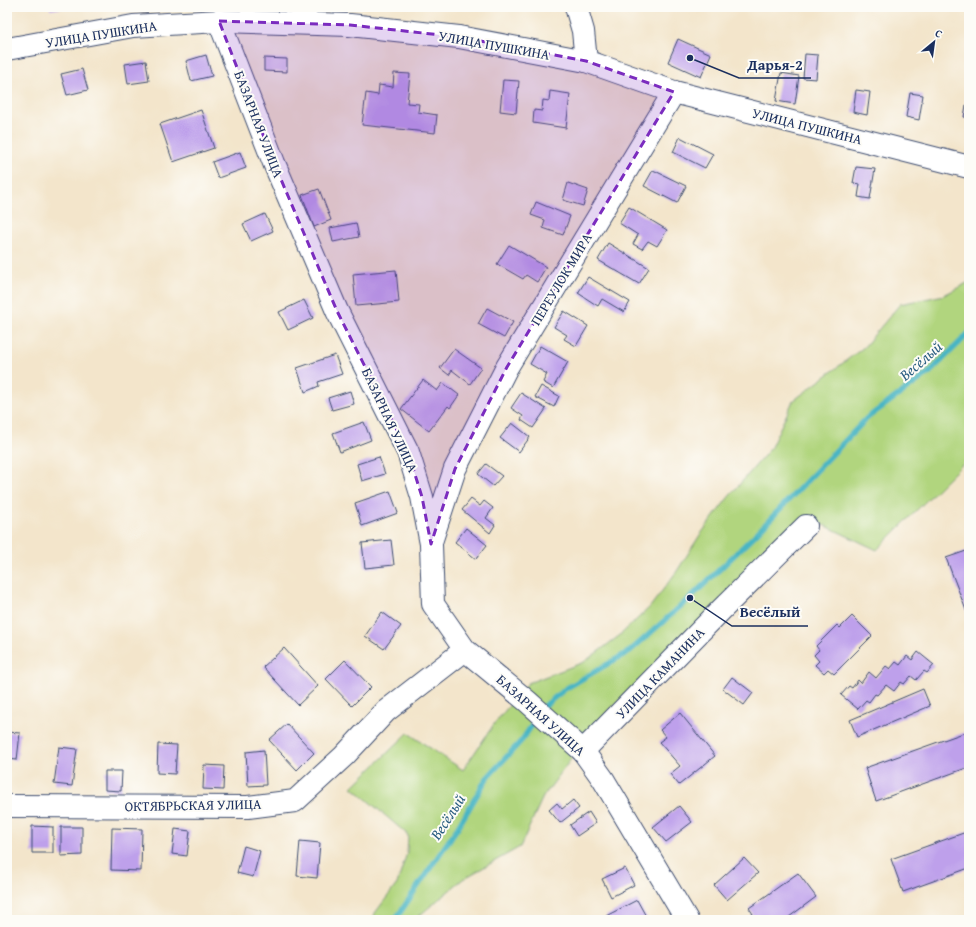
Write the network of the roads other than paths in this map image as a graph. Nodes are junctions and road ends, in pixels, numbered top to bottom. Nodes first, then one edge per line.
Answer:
1 (576, 7) edge
2 (133, 16) edge
3 (219, 21) junction
4 (7, 49) edge
5 (586, 61) junction
6 (674, 92) junction
7 (969, 167) edge
8 (455, 469) junction
9 (416, 474) junction
10 (806, 526) dead end
11 (430, 544) junction
12 (465, 650) junction
13 (584, 752) junction
14 (7, 806) edge
15 (688, 920) edge

1 - 5 street
2 - 3 street, УЛИЦА ПУШКИНА
2 - 4 street, УЛИЦА ПУШКИНА
3 - 5 street, УЛИЦА ПУШКИНА
3 - 9 street, БАЗАРНАЯ УЛИЦА
5 - 6 street, УЛИЦА ПУШКИНА
6 - 7 street, УЛИЦА ПУШКИНА
6 - 8 street, ПЕРЕУЛОК МИРА
8 - 9 street, ПЕРЕУЛОК МИРА
8 - 11 street, ПЕРЕУЛОК МИРА
9 - 11 street, БАЗАРНАЯ УЛИЦА
10 - 13 street, УЛИЦА КАМАНИНА
11 - 12 street, БАЗАРНАЯ УЛИЦА
12 - 13 street, БАЗАРНАЯ УЛИЦА
12 - 14 street, ОКТЯБРЬСКАЯ УЛИЦА
13 - 15 street, БАЗАРНАЯ УЛИЦА

